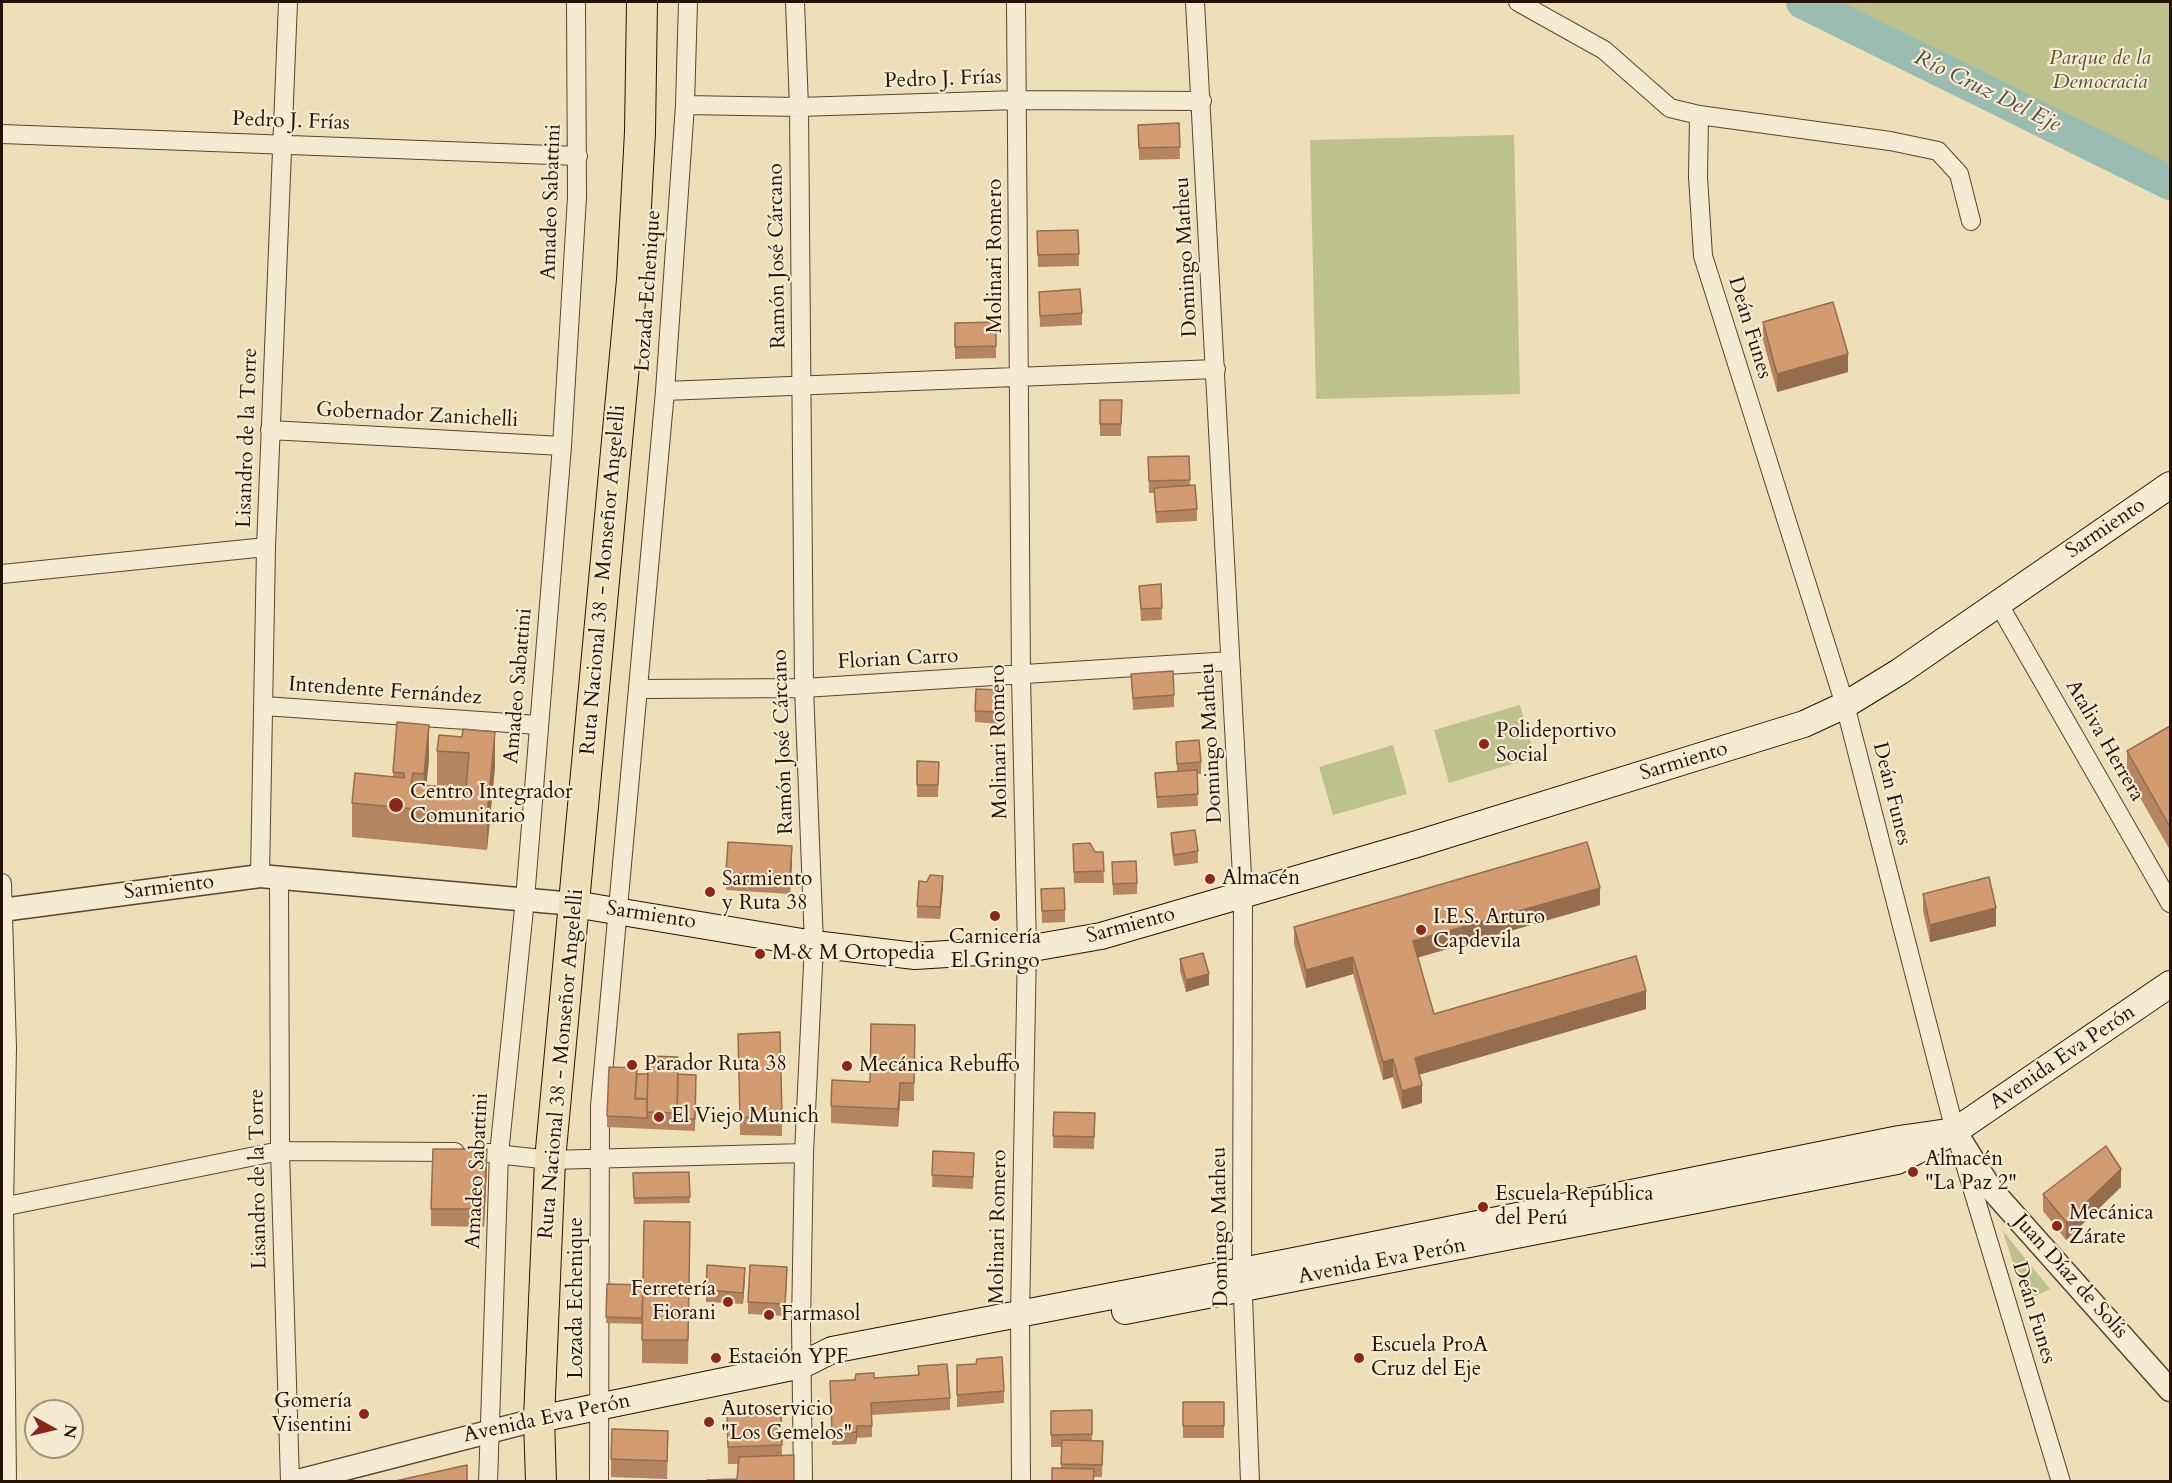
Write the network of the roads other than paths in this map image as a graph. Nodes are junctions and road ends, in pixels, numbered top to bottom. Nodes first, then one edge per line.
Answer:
1 (288, 2) edge
2 (576, 2) edge
3 (642, 2) edge
4 (688, 2) edge
5 (795, 2) edge
6 (1017, 2) edge
7 (1196, 2) edge
8 (1518, 2) edge
9 (1017, 100) junction
10 (1202, 101) junction
11 (685, 105) junction
12 (799, 107) junction
13 (1699, 116) junction
14 (2, 134) edge
15 (283, 144) junction
16 (578, 156) junction
17 (1971, 221) dead end
18 (1216, 369) junction
19 (1019, 376) junction
20 (801, 387) junction
21 (665, 391) junction
22 (270, 430) junction
23 (562, 446) junction
24 (2170, 485) edge
25 (266, 547) junction
26 (2, 574) edge
27 (1998, 603) junction
28 (1230, 662) junction
29 (1021, 675) junction
30 (804, 688) junction
31 (640, 689) junction
32 (1845, 705) junction
33 (264, 706) junction
34 (538, 724) junction
35 (270, 876) junction
36 (2, 883) edge
37 (1244, 895) junction
38 (525, 899) junction
39 (2170, 903) edge
40 (574, 904) junction
41 (3, 909) edge
42 (617, 910) junction
43 (814, 944) junction
44 (1027, 949) junction
45 (2170, 984) edge
46 (1954, 1131) junction
47 (280, 1151) junction
48 (804, 1153) junction
49 (499, 1154) junction
50 (599, 1159) junction
51 (550, 1160) junction
52 (3, 1207) edge
53 (1243, 1280) junction
54 (1020, 1322) junction
55 (802, 1365) junction
56 (2170, 1390) edge
57 (600, 1407) junction
58 (539, 1419) junction
59 (492, 1430) junction
60 (7, 1482) edge
61 (292, 1482) edge
62 (488, 1482) edge
63 (541, 1482) edge
64 (599, 1482) edge
65 (803, 1482) edge
66 (1021, 1482) edge
67 (1250, 1482) edge
68 (2061, 1482) edge

1 - 15 street, Lisandro de la Torre
2 - 16 street, Amadeo Sabattini
3 - 40 highway, Ruta Nacional 38 - Monseñor Angelelli
4 - 11 street, Lozada Echenique
5 - 12 street, Ramón José Cárcano
6 - 9 street, Molinari Romero
7 - 10 street, Domingo Matheu
8 - 13 street
9 - 10 street, Pedro J. Frías
9 - 12 street, Pedro J. Frías
9 - 19 street, Molinari Romero
10 - 18 street, Domingo Matheu
11 - 12 street, Pedro J. Frías
11 - 21 street, Lozada Echenique
12 - 20 street, Ramón José Cárcano
13 - 17 street
13 - 32 street, Deán Funes
14 - 15 street, Pedro J. Frías
15 - 16 street, Pedro J. Frías
15 - 22 street, Lisandro de la Torre
16 - 23 street, Amadeo Sabattini
18 - 19 street
18 - 28 street, Domingo Matheu
19 - 20 street
19 - 29 street, Molinari Romero
20 - 21 street
20 - 30 street, Ramón José Cárcano
21 - 31 street, Lozada Echenique
22 - 23 street, Gobernador Zanichelli
22 - 25 street, Lisandro de la Torre
23 - 34 street, Amadeo Sabattini
24 - 27 main road, Sarmiento
25 - 26 street
25 - 33 street, Lisandro de la Torre
27 - 32 main road, Sarmiento
27 - 39 street, Ataliva Herrera
28 - 29 street, Florian Carro
28 - 37 street, Domingo Matheu
29 - 30 street, Florian Carro
29 - 44 street, Molinari Romero
30 - 31 street, Florian Carro
30 - 43 street, Ramón José Cárcano
31 - 42 street, Lozada Echenique
32 - 37 main road, Sarmiento
32 - 46 street, Deán Funes
33 - 34 street, Intendente Fernández
33 - 35 street, Lisandro de la Torre
34 - 38 street, Amadeo Sabattini
35 - 38 street, Sarmiento
35 - 41 street, Sarmiento
35 - 47 street, Lisandro de la Torre
36 - 41 street
37 - 44 main road, Sarmiento
37 - 53 street, Domingo Matheu
38 - 40 street, Sarmiento
38 - 49 street, Amadeo Sabattini
40 - 42 main road, Sarmiento
40 - 51 highway, Ruta Nacional 38 - Monseñor Angelelli
41 - 52 street
42 - 43 main road, Sarmiento
42 - 50 street, Lozada Echenique
43 - 44 main road, Sarmiento
43 - 48 street, Ramón José Cárcano
44 - 54 street, Molinari Romero
45 - 46 main road, Avenida Eva Perón
46 - 53 main road, Avenida Eva Perón
46 - 56 street, Juan Díaz de Solís
46 - 68 street, Deán Funes
47 - 49 street
47 - 52 street
47 - 61 street, Lisandro de la Torre
48 - 50 street
48 - 55 street, Ramón José Cárcano
49 - 51 street
49 - 59 street, Amadeo Sabattini
50 - 51 street
50 - 57 street, Lozada Echenique
51 - 58 highway, Ruta Nacional 38 - Monseñor Angelelli
52 - 60 street
53 - 54 main road, Avenida Eva Perón
53 - 67 street, Domingo Matheu
54 - 55 main road, Avenida Eva Perón
54 - 66 street, Molinari Romero
55 - 57 main road, Avenida Eva Perón
55 - 65 street, Ramón José Cárcano
57 - 58 main road, Avenida Eva Perón
57 - 64 street, Lozada Echenique
58 - 59 street, Avenida Eva Perón
58 - 63 highway, Ruta Nacional 38 - Monseñor Angelelli
59 - 61 street, Avenida Eva Perón
59 - 62 street, Amadeo Sabattini

